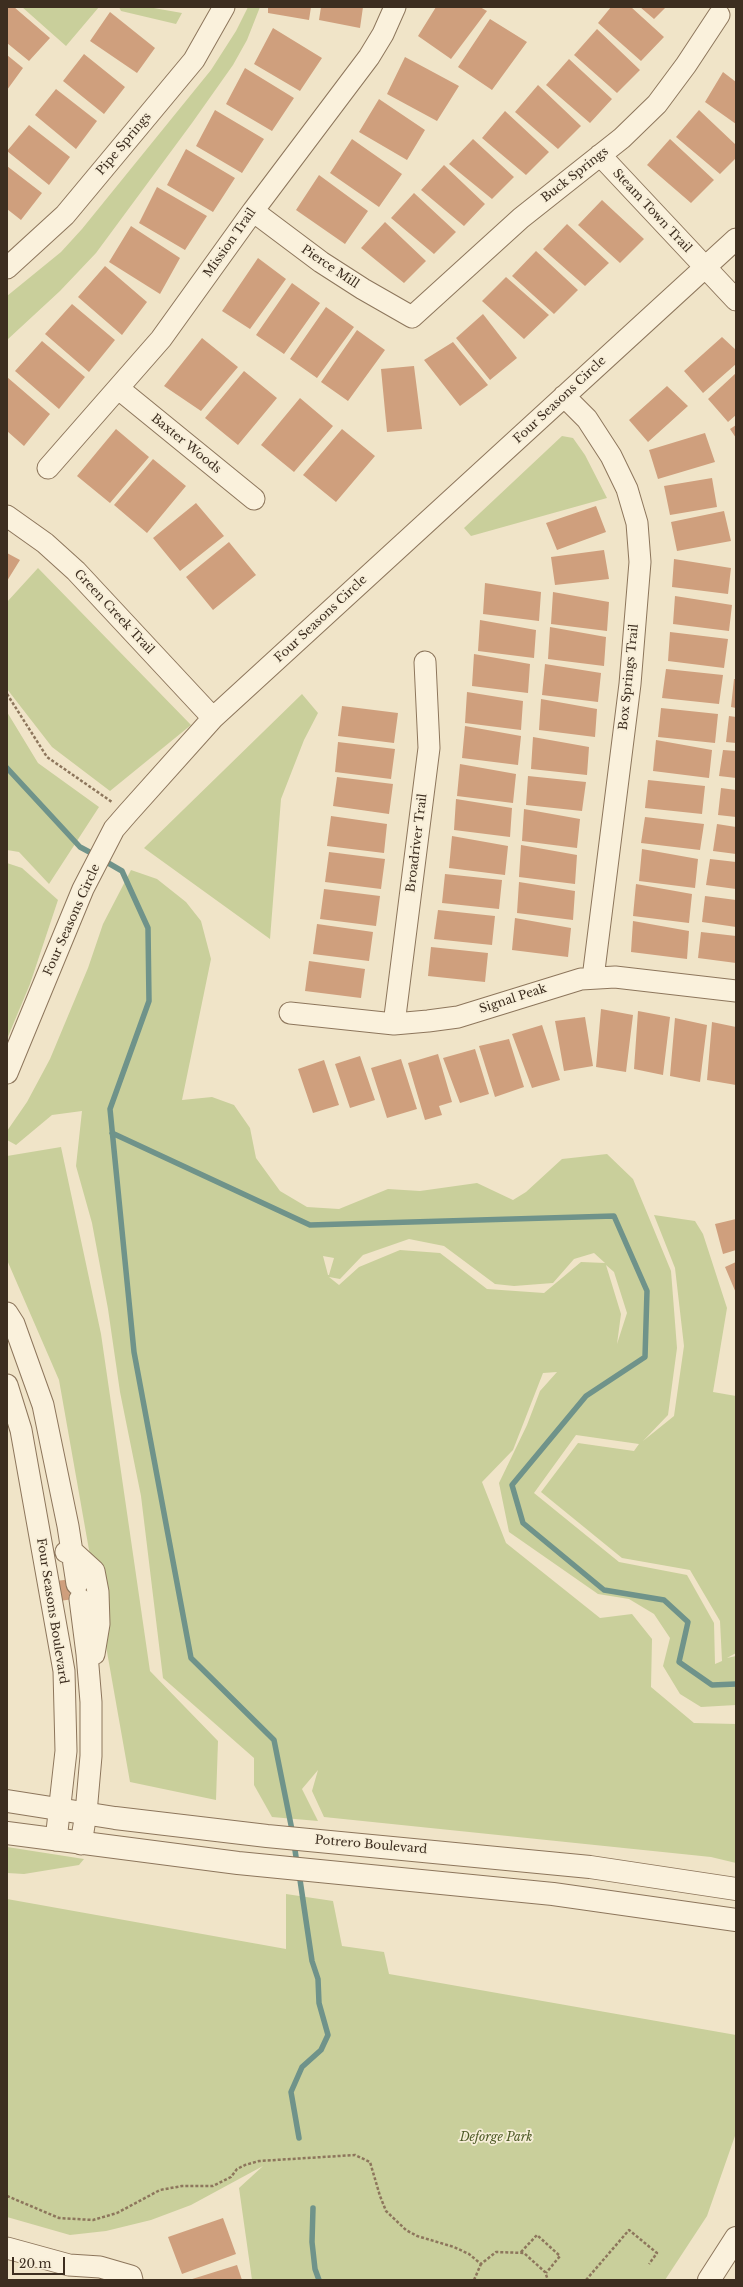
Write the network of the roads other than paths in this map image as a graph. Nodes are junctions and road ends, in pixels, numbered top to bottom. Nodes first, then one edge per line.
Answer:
1 (224, 7) edge
2 (395, 7) edge
3 (718, 15) dead end
4 (600, 155) junction
5 (253, 210) junction
6 (736, 239) edge
7 (706, 266) junction
8 (7, 268) edge
9 (736, 300) edge
10 (412, 317) joint
11 (119, 389) junction
12 (564, 396) junction
13 (48, 468) dead end
14 (254, 499) dead end
15 (7, 516) edge
16 (424, 662) dead end
17 (213, 718) junction
18 (593, 978) junction
19 (736, 991) edge
20 (290, 1013) dead end
21 (394, 1024) junction
22 (7, 1073) edge
23 (7, 1313) edge
24 (7, 1385) edge
25 (72, 1551) junction
26 (43, 1557) junction
27 (85, 1636) junction
28 (58, 1641) junction
29 (90, 1684) junction
30 (7, 1801) edge
31 (60, 1810) junction
32 (86, 1814) junction
33 (7, 1833) edge
34 (56, 1840) junction
35 (81, 1844) junction
36 (736, 1889) edge
37 (736, 1920) edge
38 (736, 2238) edge
39 (7, 2248) edge
40 (131, 2278) edge
41 (709, 2280) edge

1 - 8 street, Pipe Springs
2 - 5 street, Mission Trail
3 - 4 street, Buck Springs
4 - 7 street, Steam Town Trail
4 - 10 street, Buck Springs
5 - 10 street, Pierce Mill
5 - 11 street, Mission Trail
6 - 7 street, Four Seasons Circle
7 - 9 street, Steam Town Trail
7 - 12 street, Four Seasons Circle
11 - 13 street, Mission Trail
11 - 14 street, Baxter Woods
12 - 17 street, Four Seasons Circle
12 - 18 street, Box Springs Trail
15 - 17 street, Green Creek Trail
16 - 21 street, Broadriver Trail
17 - 22 street, Four Seasons Circle
18 - 19 street, Signal Peak
18 - 21 street, Signal Peak
20 - 21 street, Signal Peak
23 - 25 street
24 - 26 street, Four Seasons Boulevard
25 - 26 street
25 - 27 street
25 - 29 street
26 - 28 street, Four Seasons Boulevard
27 - 28 street
27 - 29 street
28 - 31 street, Four Seasons Boulevard
29 - 32 street
30 - 31 street, Potrero Boulevard
31 - 32 street, Potrero Boulevard
31 - 34 street, Four Seasons Boulevard
32 - 35 street
32 - 36 street, Potrero Boulevard
33 - 34 street
34 - 35 street
35 - 37 street
38 - 41 street
39 - 40 street

